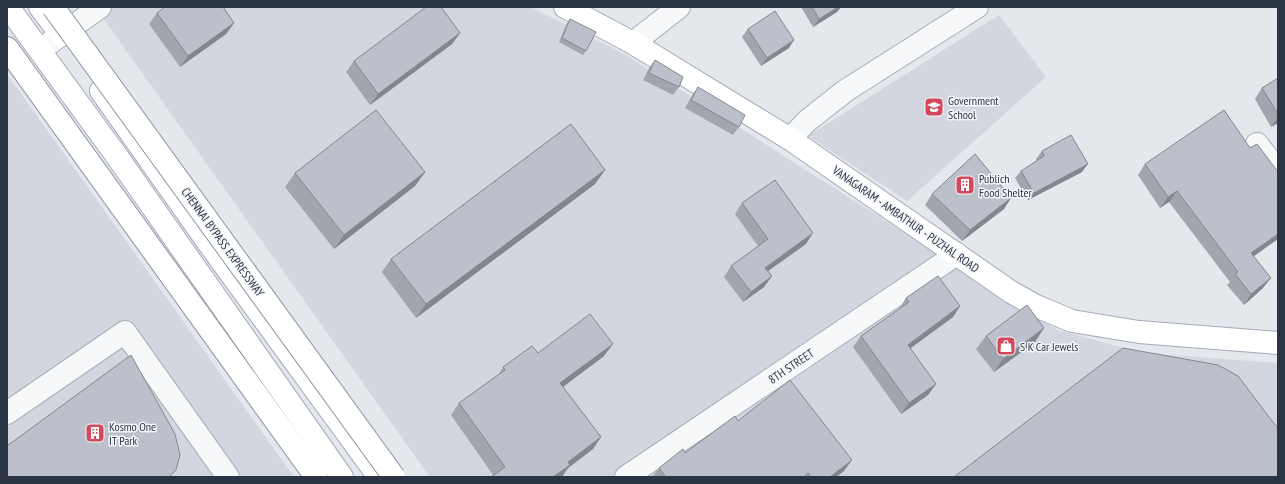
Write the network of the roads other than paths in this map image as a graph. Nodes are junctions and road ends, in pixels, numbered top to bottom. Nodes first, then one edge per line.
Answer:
1 (8, 7) edge
2 (40, 7) edge
3 (53, 7) edge
4 (100, 7) edge
5 (565, 7) edge
6 (679, 7) edge
7 (977, 7) edge
8 (61, 35) junction
9 (633, 43) junction
10 (7, 48) edge
11 (40, 50) junction
12 (790, 139) junction
13 (1257, 144) edge
14 (1278, 171) edge
15 (957, 254) junction
16 (1278, 343) edge
17 (7, 413) edge
18 (228, 477) edge
19 (316, 477) edge
20 (342, 477) edge
21 (379, 477) edge
22 (394, 477) edge
23 (626, 477) edge

1 - 11 main road
2 - 8 main road
3 - 22 main road, CHENNAI BYPASS EXPRESSWAY, bridge
4 - 8 street
5 - 9 main road, VANAGARAM - AMBATHUR - PUZHAL ROAD
6 - 9 street
7 - 12 street
8 - 11 street
8 - 21 main road
9 - 12 main road, VANAGARAM - AMBATHUR - PUZHAL ROAD
10 - 19 main road
11 - 20 main road
12 - 15 main road, VANAGARAM - AMBATHUR - PUZHAL ROAD
13 - 14 street
15 - 16 main road, VANAGARAM - AMBATHUR - PUZHAL ROAD
15 - 23 street, 8TH STREET
17 - 18 street

